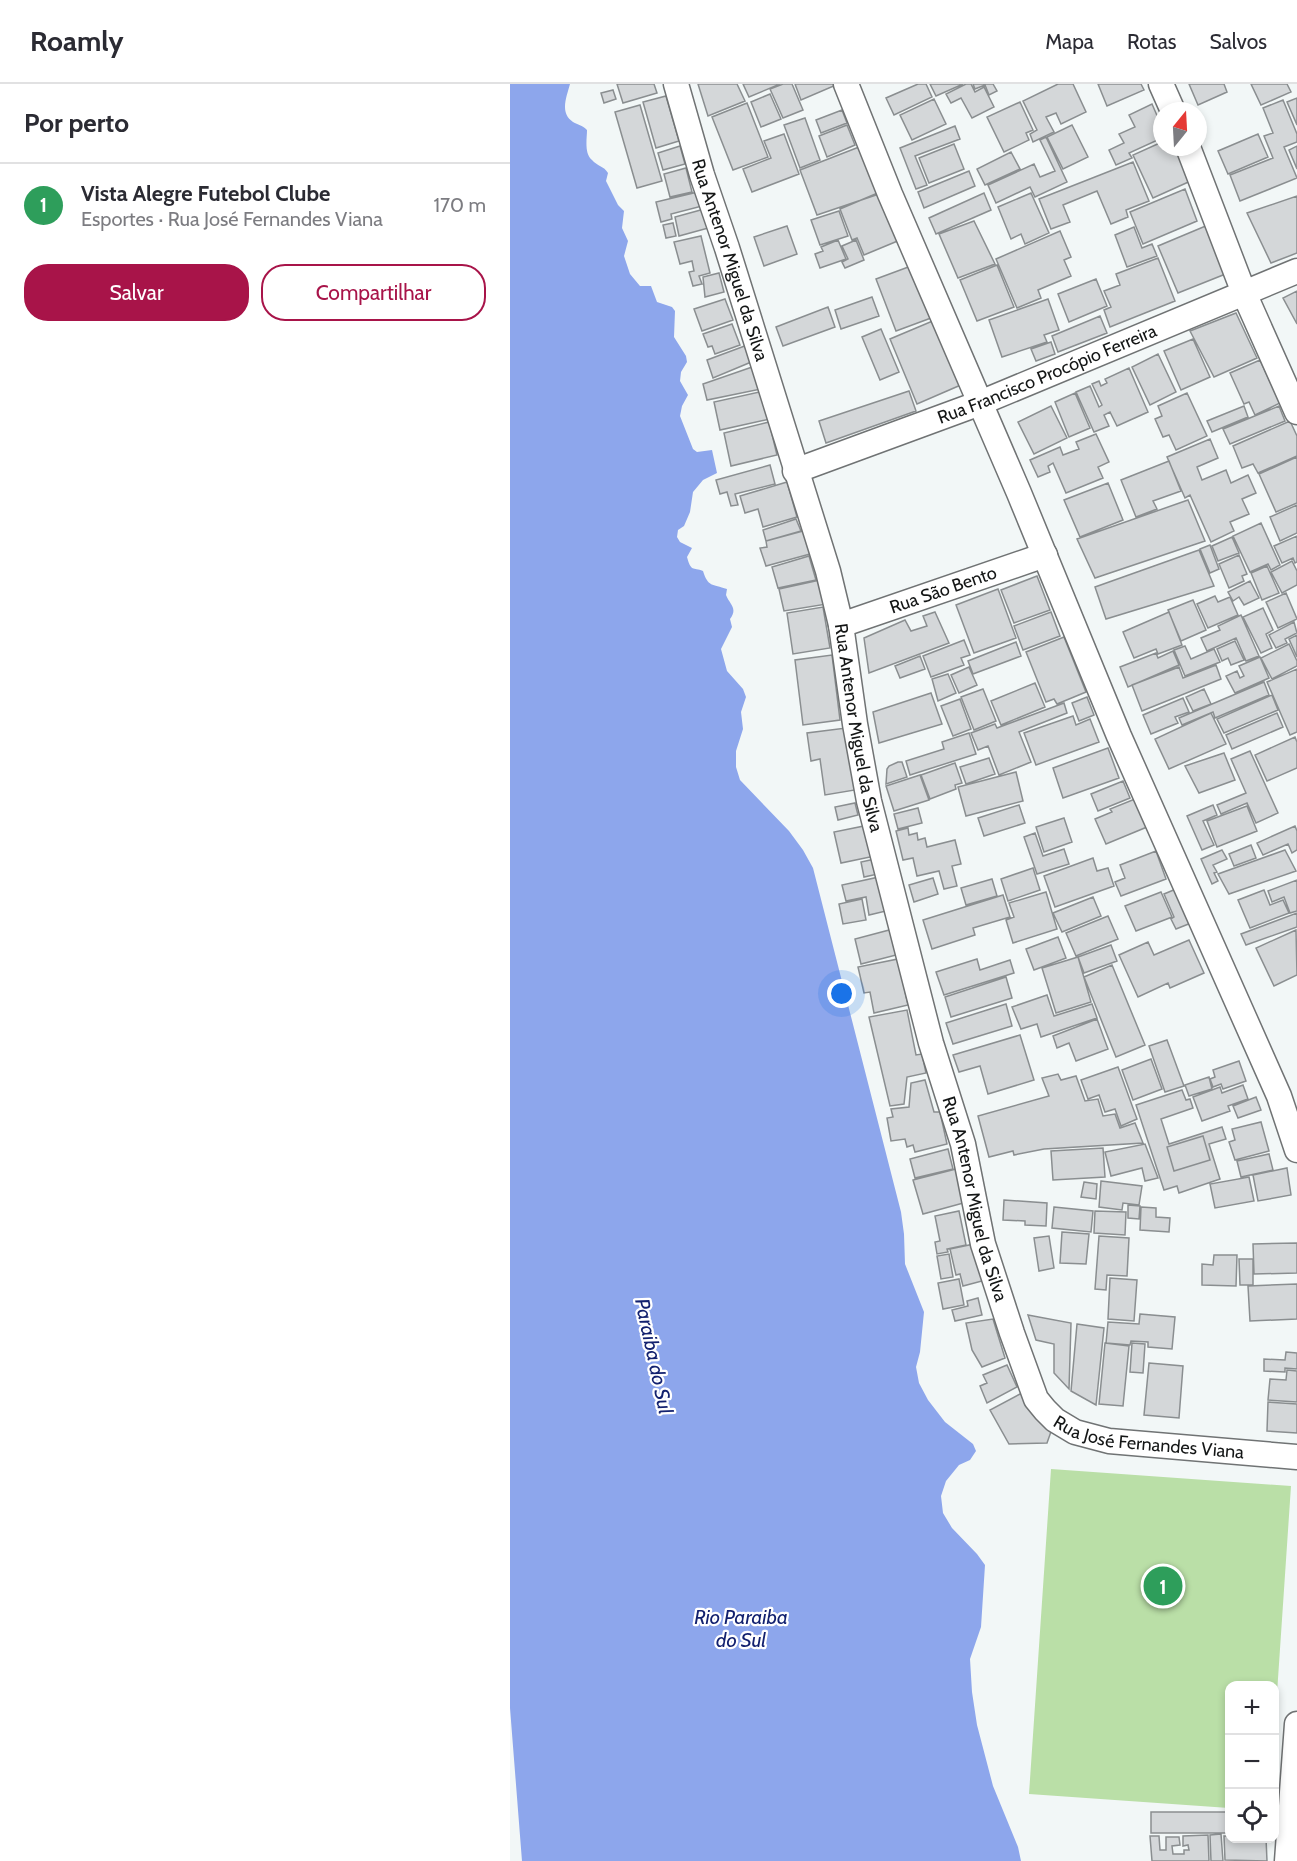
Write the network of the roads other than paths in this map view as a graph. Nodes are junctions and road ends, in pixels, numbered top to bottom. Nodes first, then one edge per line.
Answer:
1 (675, 84) edge
2 (846, 84) edge
3 (1161, 84) edge
4 (1169, 102) edge
5 (1191, 156) edge
6 (1297, 271) edge
7 (1244, 294) junction
8 (980, 403) junction
9 (1297, 412) edge
10 (795, 471) junction
11 (1045, 555) junction
12 (841, 625) junction
13 (1297, 1150) edge
14 (1027, 1376) joint
15 (1297, 1457) edge
16 (1297, 1724) edge
17 (1287, 1861) edge

1 - 10 street, Rua Antenor Miguel da Silva
2 - 8 street
3 - 4 street
5 - 7 street
6 - 7 street, Rua Francisco Procópio Ferreira
7 - 8 street, Rua Francisco Procópio Ferreira
7 - 9 street
8 - 10 street, Rua Francisco Procópio Ferreira
8 - 11 street
10 - 12 street, Rua Antenor Miguel da Silva
11 - 12 street, Rua São Bento
11 - 13 street
12 - 14 street, Rua Antenor Miguel da Silva
14 - 15 street, Rua José Fernandes Viana
16 - 17 street

